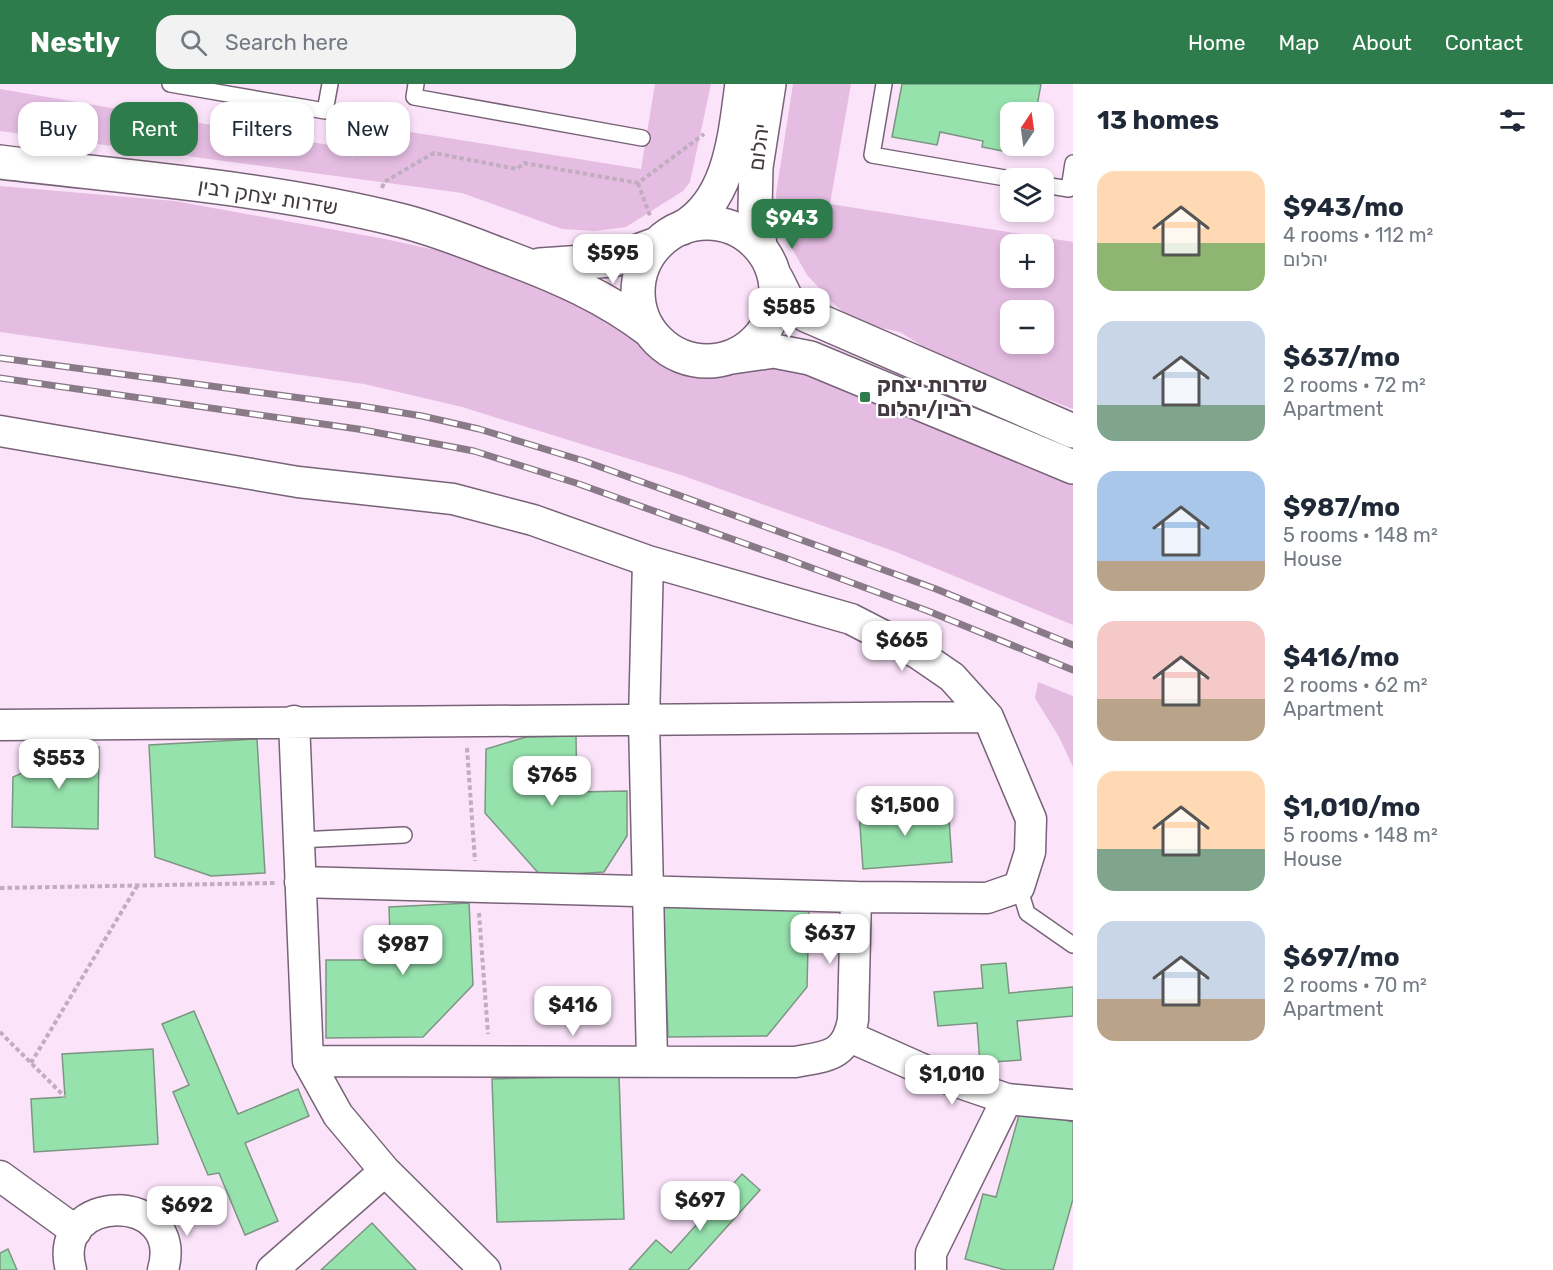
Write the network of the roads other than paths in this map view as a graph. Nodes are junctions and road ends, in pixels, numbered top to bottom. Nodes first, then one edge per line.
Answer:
1 (170, 84) edge
2 (330, 84) edge
3 (416, 84) edge
4 (769, 84) edge
5 (884, 84) edge
6 (741, 96) edge
7 (642, 138) dead end
8 (0, 162) edge
9 (1073, 163) edge
10 (1000, 177) edge
11 (1054, 187) edge
12 (666, 238) junction
13 (760, 246) junction
14 (529, 265) junction
15 (776, 278) junction
16 (650, 331) junction
17 (730, 357) junction
18 (0, 431) edge
19 (1073, 431) edge
20 (1073, 467) edge
21 (648, 561) junction
22 (988, 717) junction
23 (294, 721) junction
24 (644, 721) junction
25 (0, 725) edge
26 (404, 835) dead end
27 (298, 840) junction
28 (300, 882) junction
29 (1019, 887) junction
30 (648, 890) junction
31 (856, 897) junction
32 (1073, 945) edge
33 (850, 1037) junction
34 (652, 1060) junction
35 (308, 1061) junction
36 (1007, 1099) junction
37 (1073, 1105) edge
38 (385, 1171) junction
39 (3, 1183) edge
40 (76, 1231) junction
41 (71, 1270) edge
42 (164, 1270) edge
43 (272, 1270) edge
44 (485, 1270) edge
45 (931, 1270) edge

1 - 2 lane
3 - 7 lane
4 - 13 main road, יהלום
5 - 10 lane
6 - 12 main road, יהלום
8 - 14 main road, שדרות יצחק רבין
9 - 11 lane
12 - 13 main road
12 - 14 main road, שדרות יצחק רבין
12 - 16 main road
13 - 15 main road
14 - 16 main road, שדרות יצחק רבין
15 - 17 main road
15 - 19 main road
16 - 17 main road
17 - 20 main road
18 - 21 street
21 - 22 street
21 - 24 street
22 - 24 street
22 - 29 street
23 - 24 street
23 - 25 street
23 - 27 street
24 - 30 street
26 - 27 lane
27 - 28 street
28 - 30 street
28 - 35 street
29 - 31 street
29 - 32 lane
30 - 31 street
30 - 34 street
31 - 33 street
33 - 34 street
33 - 36 street
34 - 35 street
35 - 38 street
36 - 37 street
36 - 45 street
38 - 43 street
38 - 44 street
39 - 40 street
40 - 41 street
40 - 42 street

